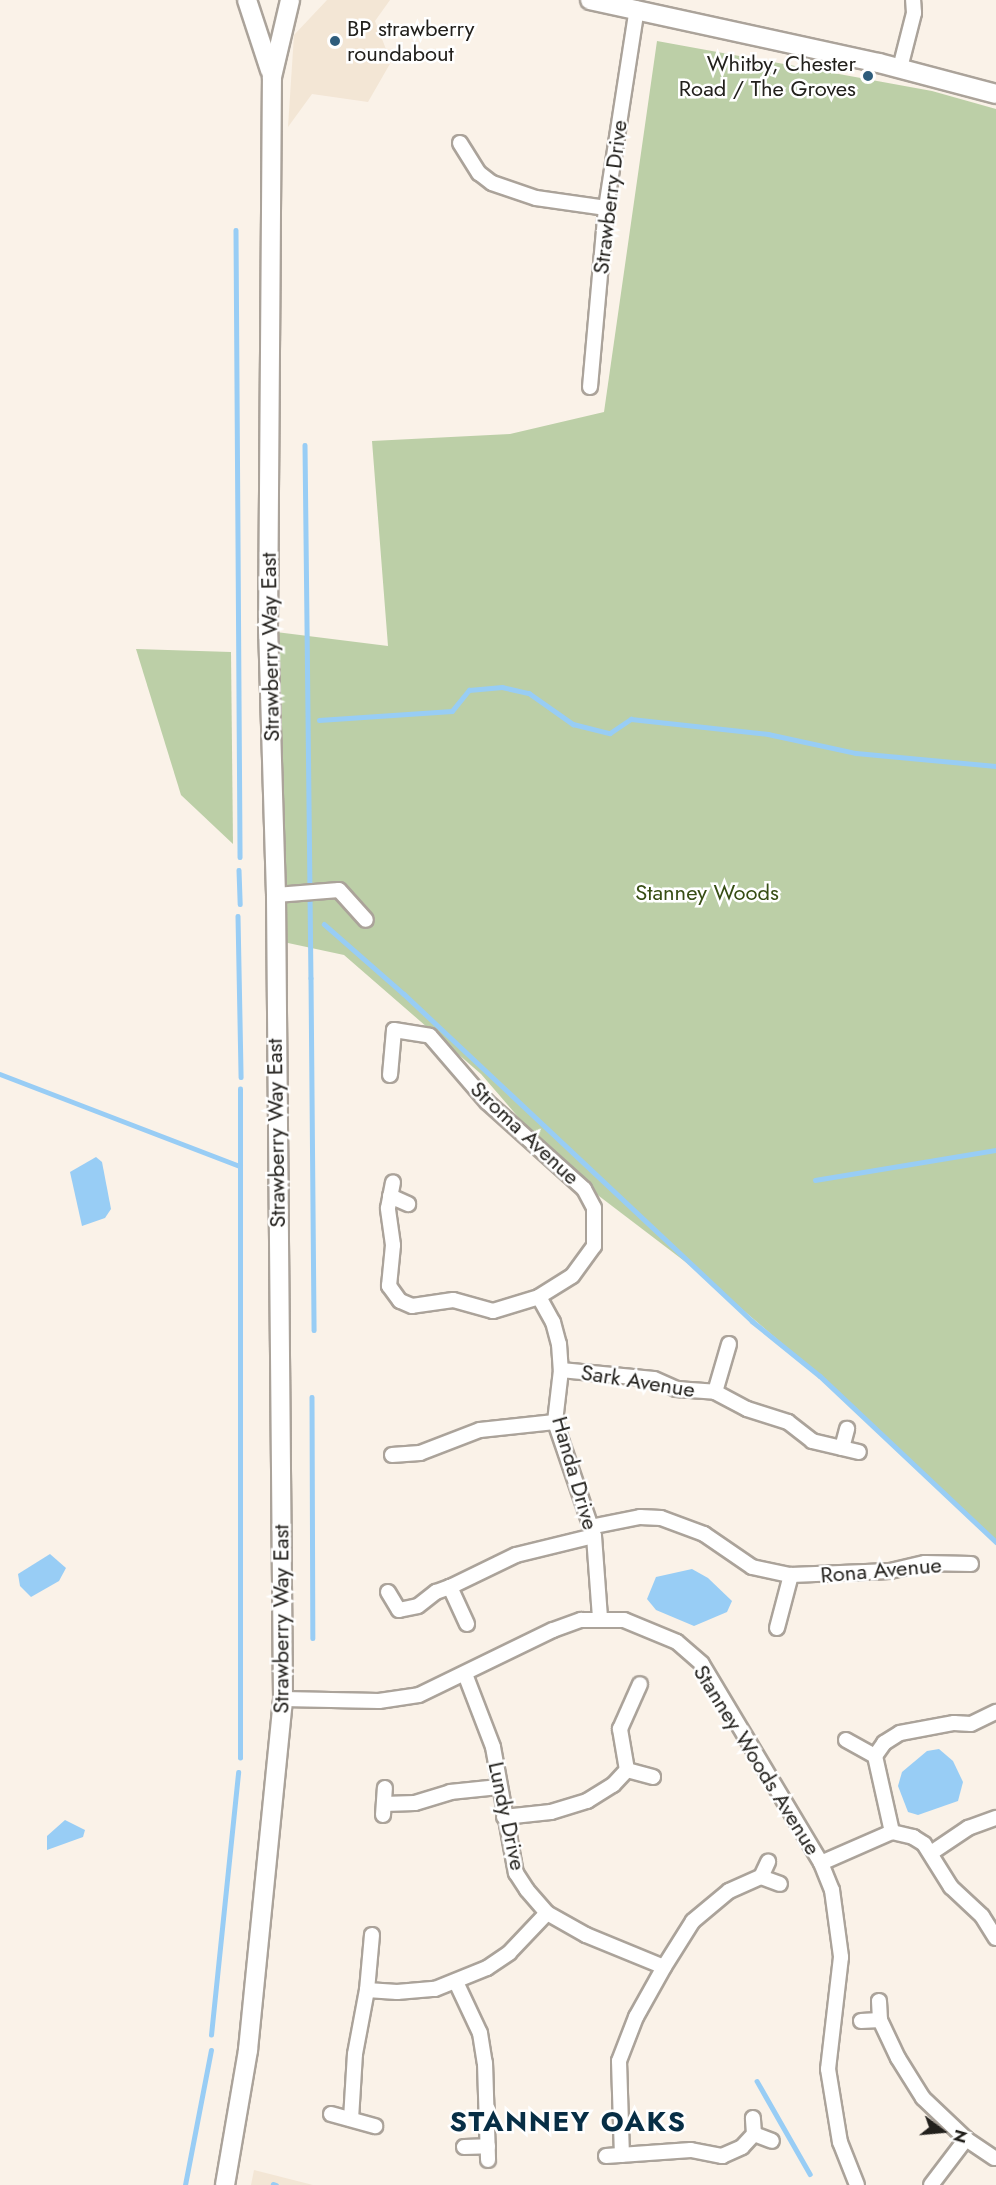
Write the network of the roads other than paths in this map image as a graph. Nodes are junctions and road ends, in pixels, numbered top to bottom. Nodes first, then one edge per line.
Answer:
1 (247, 0) edge
2 (290, 0) edge
3 (590, 0) edge
4 (913, 0) edge
5 (637, 9) junction
6 (900, 68) junction
7 (272, 77) junction
8 (996, 94) edge
9 (460, 143) dead end
10 (606, 208) junction
11 (590, 387) dead end
12 (276, 895) junction
13 (366, 920) dead end
14 (390, 1075) dead end
15 (393, 1182) dead end
16 (390, 1196) junction
17 (408, 1204) dead end
18 (539, 1297) junction
19 (729, 1344) dead end
20 (561, 1370) junction
21 (715, 1392) junction
22 (555, 1422) junction
23 (847, 1430) dead end
24 (842, 1448) junction
25 (859, 1452) dead end
26 (392, 1455) dead end
27 (592, 1531) junction
28 (971, 1564) dead end
29 (791, 1575) junction
30 (450, 1587) junction
31 (388, 1592) dead end
32 (600, 1617) junction
33 (467, 1623) dead end
34 (777, 1628) dead end
35 (465, 1674) junction
36 (640, 1684) dead end
37 (283, 1699) junction
38 (996, 1712) edge
39 (846, 1740) dead end
40 (875, 1756) junction
41 (627, 1770) junction
42 (653, 1777) dead end
43 (499, 1787) junction
44 (385, 1788) dead end
45 (504, 1817) junction
46 (996, 1818) edge
47 (892, 1832) junction
48 (931, 1853) junction
49 (768, 1862) dead end
50 (820, 1863) junction
51 (761, 1877) junction
52 (780, 1884) dead end
53 (547, 1913) junction
54 (372, 1935) dead end
55 (996, 1938) edge
56 (664, 1967) junction
57 (456, 1982) junction
58 (367, 1990) junction
59 (879, 2001) dead end
60 (880, 2020) junction
61 (861, 2021) dead end
62 (331, 2114) dead end
63 (753, 2118) dead end
64 (351, 2119) junction
65 (375, 2126) dead end
66 (754, 2134) junction
67 (966, 2139) junction
68 (772, 2141) dead end
69 (464, 2147) dead end
70 (622, 2155) junction
71 (606, 2156) dead end
72 (995, 2158) edge
73 (225, 2185) edge
74 (857, 2185) edge
75 (931, 2185) edge

1 - 7 main road, Strawberry Way East
2 - 7 main road, Strawberry Way East
3 - 5 main road
4 - 6 street
5 - 6 main road
5 - 10 street, Strawberry Drive
6 - 8 main road
7 - 12 main road, Strawberry Way East
9 - 10 street
10 - 11 street, Strawberry Drive
12 - 13 street
12 - 37 main road, Strawberry Way East
14 - 18 street, Stroma Avenue
15 - 16 street
16 - 17 street
16 - 18 street
18 - 20 street, Handa Drive
19 - 21 street, Sark Avenue
20 - 21 street, Sark Avenue
20 - 22 street, Handa Drive
21 - 24 street, Sark Avenue
22 - 26 street
22 - 27 street, Handa Drive
23 - 24 street
24 - 25 street, Sark Avenue
27 - 29 street, Rona Avenue
27 - 30 street, Rona Avenue
27 - 32 street, Handa Drive
28 - 29 street, Rona Avenue
29 - 34 street, Rona Avenue
30 - 31 street, Rona Avenue
30 - 33 street
32 - 35 street, Stanney Woods Avenue
32 - 50 street, Stanney Woods Avenue
35 - 37 street, Stanney Woods Avenue
35 - 43 street, Lundy Drive
36 - 41 street
37 - 73 main road, Strawberry Way East
38 - 40 street
39 - 40 street
40 - 47 street
41 - 42 street
41 - 45 street
43 - 44 street
43 - 45 street, Lundy Drive
45 - 53 street, Lundy Drive
46 - 48 street
47 - 48 street
47 - 50 street
48 - 55 street
49 - 51 street
50 - 74 street, Stanney Woods Avenue
51 - 52 street
51 - 56 street
53 - 56 street, Lundy Drive
53 - 57 street
54 - 58 street
56 - 70 street
57 - 58 street
57 - 69 street
58 - 64 street
59 - 60 street
60 - 61 street
60 - 67 street
62 - 64 street
63 - 66 street
64 - 65 street
66 - 68 street
66 - 70 street
67 - 72 street
67 - 75 street
70 - 71 street

